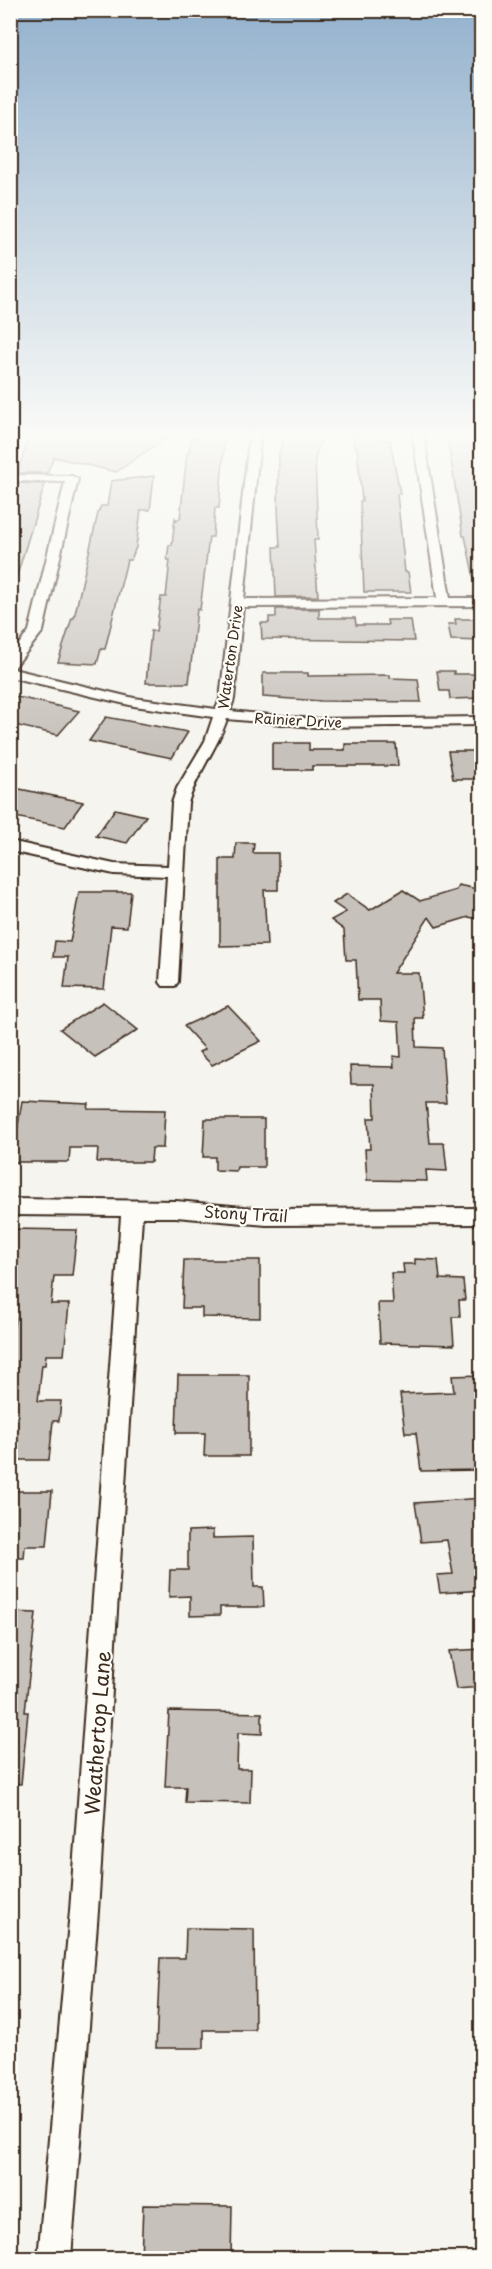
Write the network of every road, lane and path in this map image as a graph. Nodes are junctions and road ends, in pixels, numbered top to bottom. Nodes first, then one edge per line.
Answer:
1 (59, 537) edge
2 (244, 537) edge
3 (434, 537) edge
4 (444, 602) junction
5 (482, 602) edge
6 (238, 603) junction
7 (10, 666) edge
8 (10, 673) edge
9 (222, 715) junction
10 (482, 722) edge
11 (10, 846) edge
12 (176, 871) junction
13 (169, 982) dead end
14 (10, 1207) edge
15 (132, 1208) junction
16 (482, 1216) edge
17 (55, 2259) edge

1 - 7 street
2 - 6 street, Waterton Drive
3 - 4 street
4 - 5 street
4 - 6 street
6 - 9 street, Waterton Drive
8 - 9 street, Rainier Drive
9 - 10 street, Rainier Drive
9 - 12 street, Waterton Drive
11 - 12 street
12 - 13 street, Waterton Drive
14 - 15 street, Stony Trail
15 - 16 street, Stony Trail
15 - 17 street, Weathertop Lane

